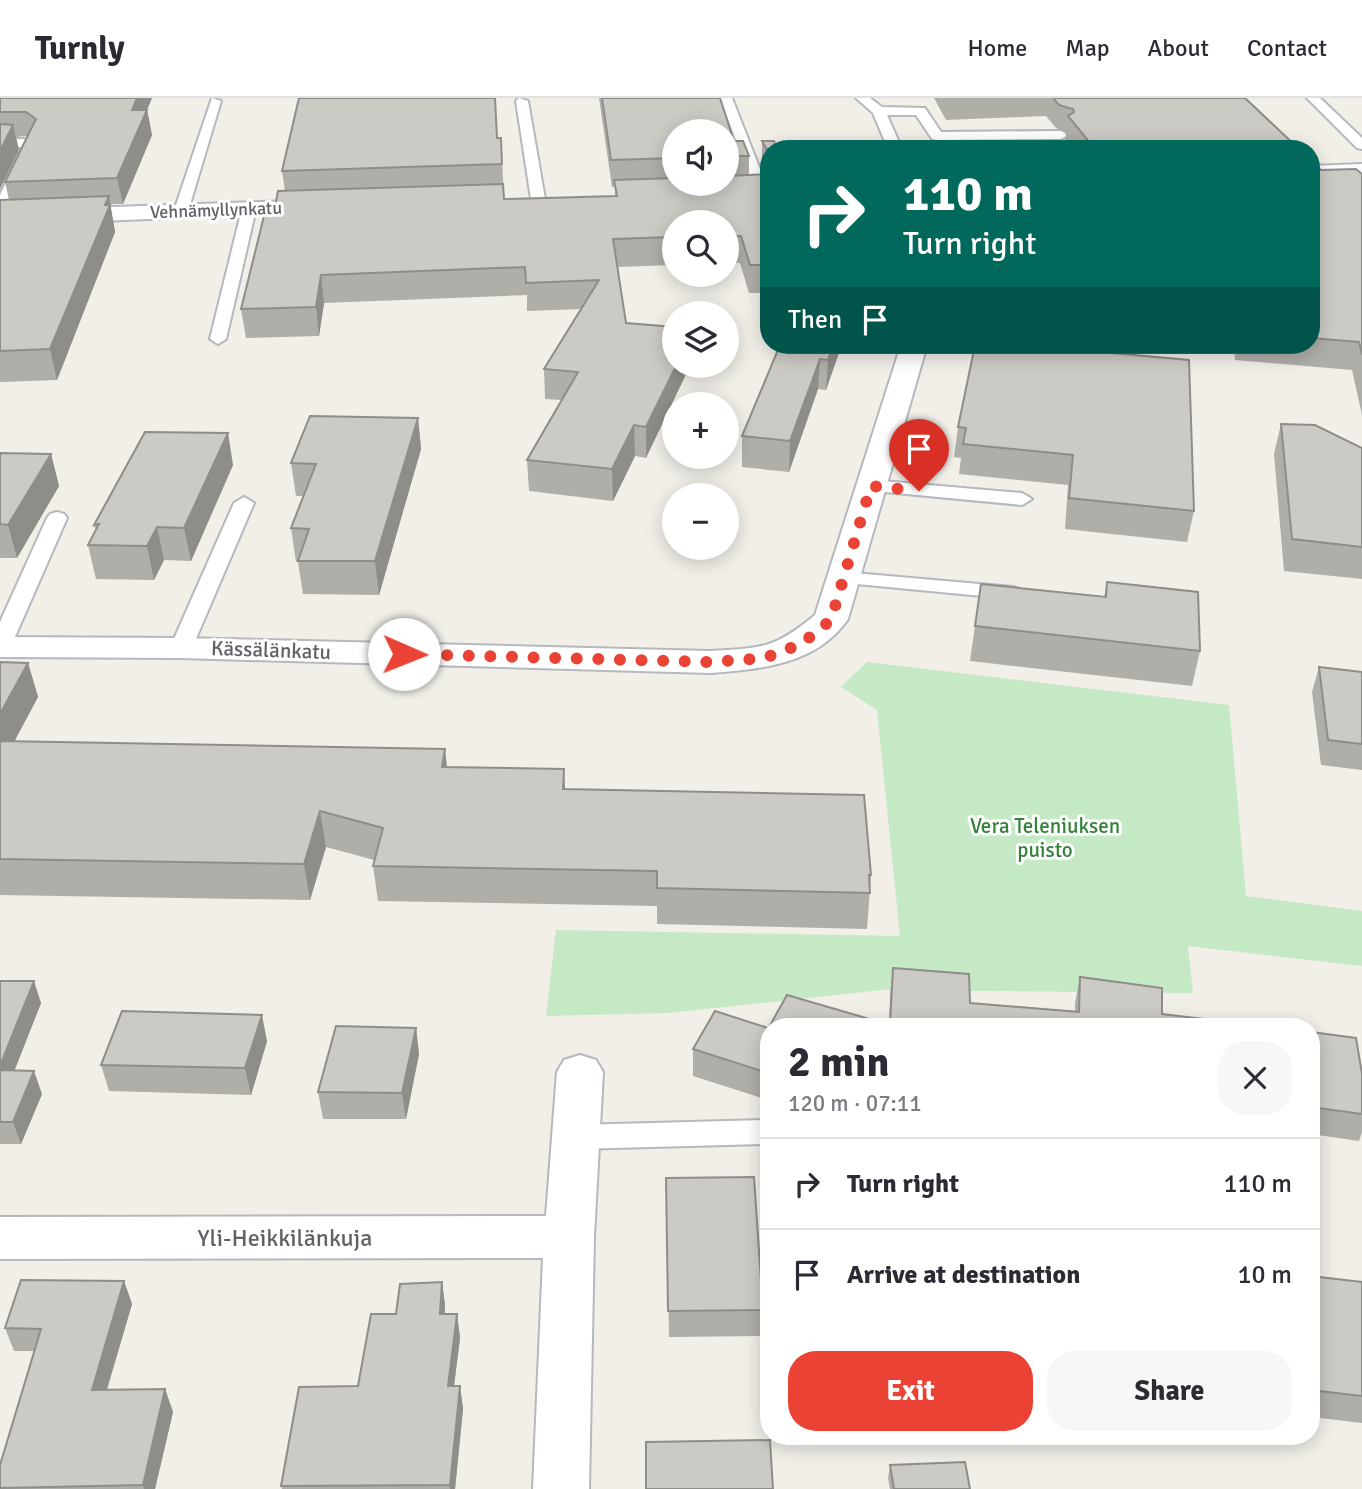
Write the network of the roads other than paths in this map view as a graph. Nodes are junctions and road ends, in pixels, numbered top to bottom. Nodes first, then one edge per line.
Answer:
1 (726, 98) edge
2 (862, 98) edge
3 (1313, 98) edge
4 (215, 101) dead end
5 (522, 101) dead end
6 (878, 111) junction
7 (1061, 135) edge
8 (891, 140) edge
9 (0, 143) edge
10 (1362, 145) edge
11 (1362, 171) edge
12 (1320, 173) edge
13 (760, 179) edge
14 (760, 191) edge
15 (739, 192) edge
16 (563, 198) edge
17 (538, 199) junction
18 (510, 200) edge
19 (345, 206) edge
20 (248, 209) junction
21 (0, 210) edge
22 (181, 211) junction
23 (0, 218) edge
24 (218, 339) dead end
25 (911, 354) edge
26 (871, 486) junction
27 (1022, 499) dead end
28 (244, 503) dead end
29 (57, 518) dead end
30 (843, 578) junction
31 (1037, 595) edge
32 (0, 646) edge
33 (181, 648) junction
34 (580, 1072) dead end
35 (760, 1132) edge
36 (576, 1137) junction
37 (569, 1237) junction
38 (0, 1238) edge
39 (561, 1489) edge

1 - 13 lane
2 - 6 lane
3 - 10 lane
4 - 22 lane
5 - 17 lane
6 - 7 lane
6 - 8 lane
9 - 21 lane
11 - 12 street
14 - 15 street
16 - 17 street
17 - 18 street
19 - 20 street, Vehnämyllynkatu
20 - 22 street, Vehnämyllynkatu
20 - 24 lane
22 - 23 street, Vehnämyllynkatu
25 - 26 street, Kässälänkatu
26 - 27 lane
26 - 30 street, Kässälänkatu
28 - 33 lane
29 - 32 lane
30 - 31 lane
30 - 33 street, Kässälänkatu
32 - 33 street, Kässälänkatu
34 - 36 street
35 - 36 lane
36 - 37 street
37 - 38 street, Yli-Heikkilänkuja
37 - 39 street

